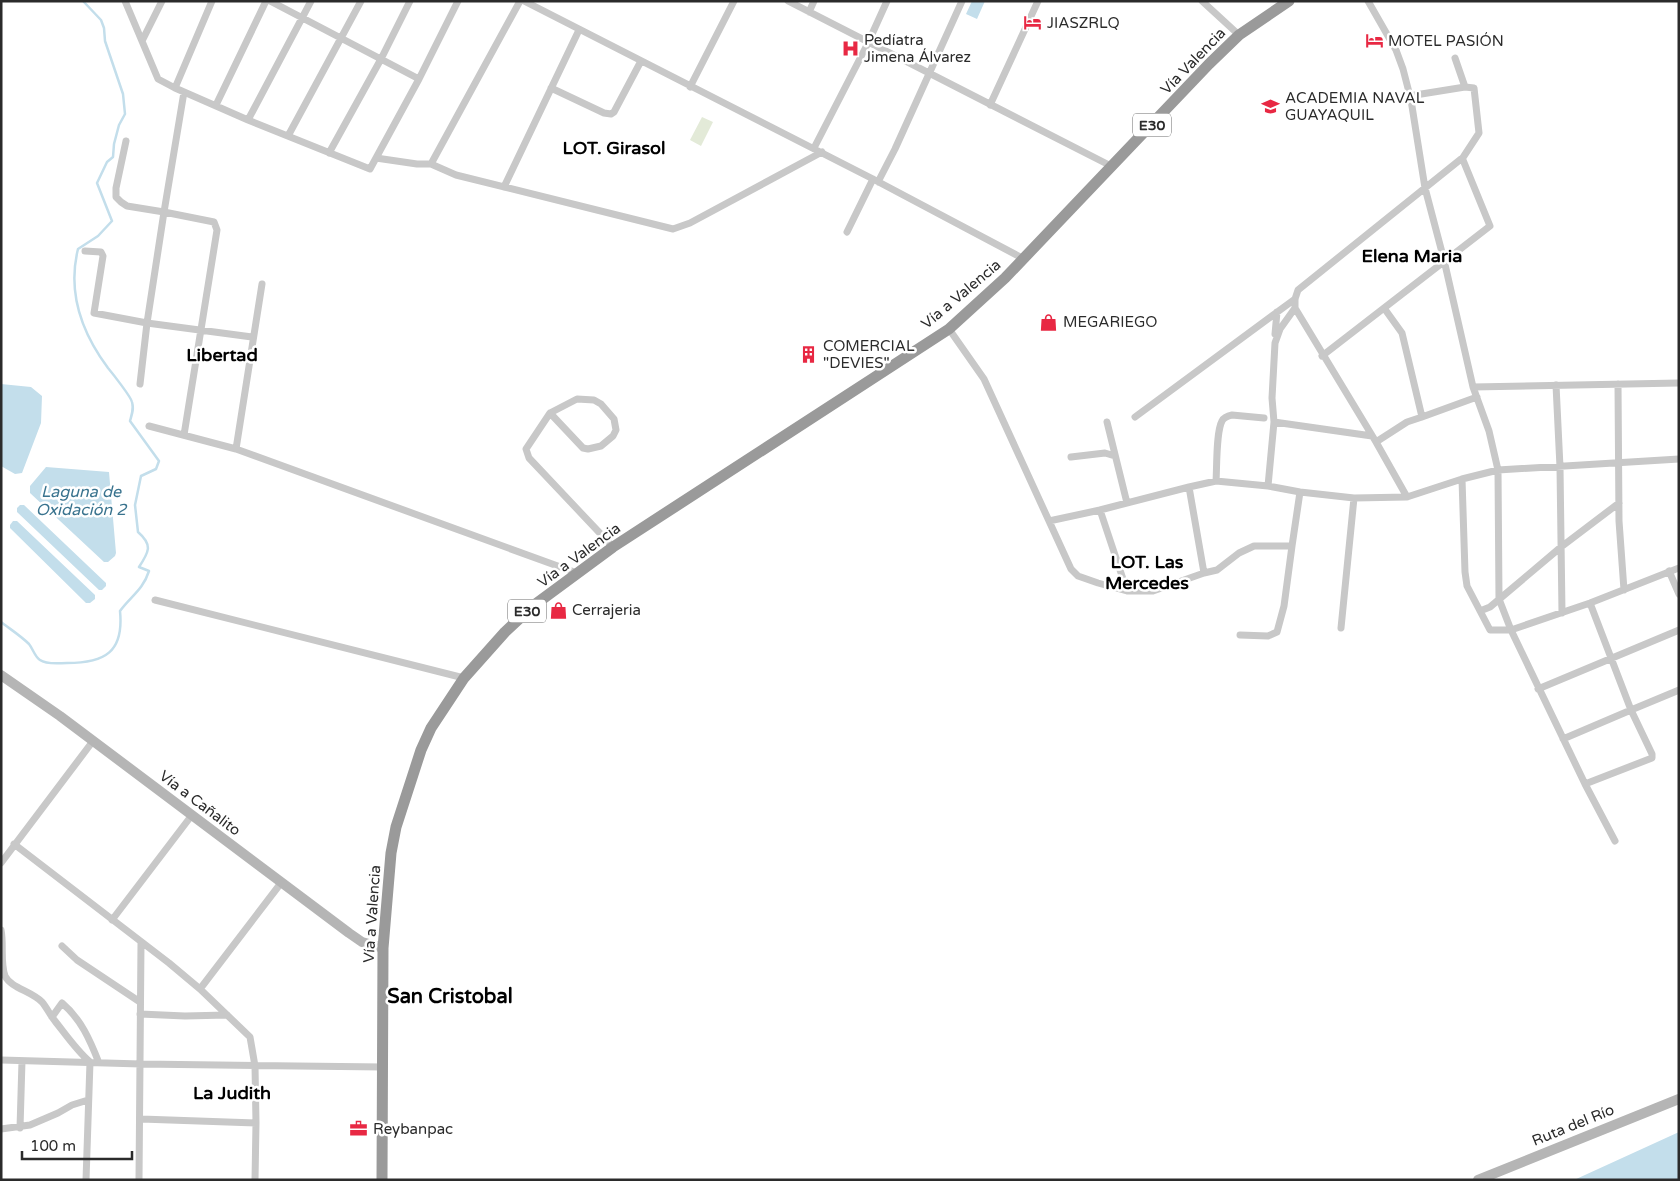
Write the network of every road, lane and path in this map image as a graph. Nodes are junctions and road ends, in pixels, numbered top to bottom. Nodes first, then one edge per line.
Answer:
1 (125, 1) edge
2 (162, 1) edge
3 (212, 1) edge
4 (266, 1) edge
5 (270, 1) edge
6 (311, 1) edge
7 (361, 1) edge
8 (410, 1) edge
9 (458, 1) edge
10 (522, 1) edge
11 (734, 1) edge
12 (788, 1) edge
13 (814, 1) edge
14 (887, 1) edge
15 (962, 1) edge
16 (1038, 1) edge
17 (1202, 1) edge
18 (1288, 1) edge
19 (1368, 1) edge
20 (809, 12) junction
21 (302, 18) junction
22 (579, 30) junction
23 (1239, 35) junction
24 (341, 38) junction
25 (142, 41) junction
26 (868, 43) junction
27 (1455, 58) dead end
28 (381, 60) junction
29 (641, 61) junction
30 (929, 73) junction
31 (419, 79) junction
32 (690, 87) junction
33 (1465, 87) junction
34 (175, 88) junction
35 (551, 88) junction
36 (184, 92) junction
37 (1409, 96) junction
38 (216, 105) junction
39 (990, 105) junction
40 (248, 120) junction
41 (288, 136) junction
42 (126, 141) dead end
43 (814, 148) junction
44 (329, 152) junction
45 (822, 152) junction
46 (376, 158) junction
47 (1462, 159) junction
48 (431, 164) junction
49 (1113, 167) junction
50 (876, 180) junction
51 (504, 187) junction
52 (1425, 188) junction
53 (164, 212) junction
54 (847, 232) dead end
55 (84, 251) dead end
56 (1024, 259) junction
57 (1444, 260) junction
58 (262, 284) dead end
59 (1295, 299) junction
60 (1295, 308) junction
61 (1384, 308) junction
62 (1277, 312) junction
63 (147, 323) junction
64 (949, 329) junction
65 (200, 330) junction
66 (252, 337) junction
67 (1274, 343) junction
68 (1322, 356) junction
69 (1679, 383) edge
70 (140, 384) dead end
71 (1618, 384) junction
72 (1556, 385) junction
73 (1474, 386) junction
74 (1477, 398) junction
75 (550, 413) junction
76 (1135, 417) dead end
77 (1422, 417) junction
78 (1264, 418) dead end
79 (1107, 422) dead end
80 (1274, 422) junction
81 (149, 426) dead end
82 (184, 435) junction
83 (1374, 439) junction
84 (236, 449) junction
85 (1115, 456) junction
86 (1071, 457) dead end
87 (1679, 460) edge
88 (1619, 464) junction
89 (1560, 468) junction
90 (1498, 470) junction
91 (1462, 479) junction
92 (1216, 481) junction
93 (1268, 486) junction
94 (1189, 487) junction
95 (1300, 492) junction
96 (1407, 497) junction
97 (1354, 498) junction
98 (1127, 503) junction
99 (1619, 503) junction
100 (1100, 510) junction
101 (1048, 521) junction
102 (1292, 546) junction
103 (613, 547) junction
104 (1561, 547) junction
105 (1679, 568) edge
106 (1669, 571) junction
107 (577, 573) junction
108 (1204, 573) junction
109 (1624, 590) junction
110 (1127, 591) junction
111 (1679, 594) edge
112 (1499, 599) junction
113 (155, 600) dead end
114 (1590, 603) junction
115 (1480, 611) junction
116 (1562, 613) junction
117 (1341, 628) dead end
118 (1511, 630) junction
119 (1679, 630) edge
120 (1240, 635) dead end
121 (1611, 657) junction
122 (2, 676) edge
123 (464, 678) junction
124 (1538, 689) junction
125 (1679, 690) edge
126 (1631, 710) junction
127 (1563, 739) junction
128 (94, 741) junction
129 (1585, 784) junction
130 (192, 815) junction
131 (1615, 840) dead end
132 (14, 844) junction
133 (1, 862) edge
134 (281, 883) junction
135 (112, 920) junction
136 (1, 930) edge
137 (141, 943) junction
138 (62, 946) dead end
139 (383, 948) junction
140 (200, 989) junction
141 (140, 1002) junction
142 (140, 1014) junction
143 (227, 1015) junction
144 (52, 1017) junction
145 (1, 1060) edge
146 (22, 1061) junction
147 (90, 1062) junction
148 (99, 1063) junction
149 (142, 1064) junction
150 (255, 1066) junction
151 (383, 1067) junction
152 (1679, 1099) edge
153 (88, 1100) junction
154 (141, 1119) junction
155 (256, 1123) junction
156 (20, 1128) junction
157 (1, 1129) edge
158 (86, 1180) edge
159 (139, 1180) edge
160 (255, 1180) edge
161 (382, 1180) edge
162 (1478, 1180) edge

1 - 25 street
2 - 25 street
3 - 34 street
4 - 38 street
5 - 21 street
6 - 21 street
7 - 24 street
8 - 28 street
9 - 31 street
10 - 22 street
10 - 48 street
11 - 32 street
12 - 20 street
13 - 20 street
14 - 26 street
15 - 30 street
16 - 39 street
17 - 23 street
18 - 23 highway, Vía Valencia / E30
19 - 37 street
20 - 26 street
21 - 24 street
21 - 40 street
22 - 29 street
22 - 35 street
23 - 49 highway, Vía Valencia / E30
24 - 28 street
24 - 41 street
25 - 34 street
26 - 30 street
26 - 43 street
27 - 33 street
28 - 31 street
28 - 44 street
29 - 32 street
29 - 35 street
30 - 39 street
30 - 50 street
31 - 46 street
32 - 43 street
33 - 37 street
33 - 47 street
34 - 36 street
35 - 51 street
36 - 38 street
36 - 53 street
37 - 52 street
38 - 40 street
39 - 49 street
40 - 41 street
41 - 44 street
42 - 53 street
43 - 45 street
44 - 46 street
45 - 50 street
45 - 51 street
46 - 48 street
47 - 52 street
47 - 57 street
48 - 51 street
49 - 56 highway, Vía Valencia / E30
50 - 54 street
50 - 56 street
52 - 57 street
52 - 59 street
53 - 63 street
53 - 65 street
55 - 63 street
56 - 64 highway, Vía a Valencia / E30
57 - 61 street
57 - 73 street
58 - 66 street
59 - 60 street
59 - 62 street
60 - 67 street
60 - 68 street
61 - 68 street
61 - 77 street
62 - 67 street
62 - 76 street
63 - 65 street
63 - 70 street
64 - 101 street
64 - 103 highway, Vía a Valencia / E30
65 - 66 street
65 - 82 street
66 - 84 street
67 - 80 street
68 - 83 street
69 - 71 street
71 - 72 street
71 - 88 street
72 - 73 street
72 - 89 street
73 - 74 street
74 - 77 street
74 - 90 street
75 - 75 street
75 - 103 street
77 - 83 street
78 - 92 street
79 - 85 street
80 - 83 street
80 - 93 street
81 - 82 street
82 - 84 street
83 - 96 street
84 - 107 street
85 - 86 street
85 - 98 street
87 - 88 street
88 - 89 street
88 - 99 street
89 - 90 street
89 - 104 street
90 - 91 street
90 - 112 street
91 - 96 street
91 - 115 street
92 - 93 street
92 - 94 street
93 - 95 street
94 - 98 street
94 - 108 street
95 - 97 street
95 - 102 street
96 - 97 street
97 - 117 street
98 - 100 street
99 - 104 street
99 - 109 street
100 - 101 street
100 - 110 street
101 - 110 street
102 - 108 street
102 - 120 street
103 - 107 highway, Vía a Valencia / E30
104 - 112 street
104 - 116 street
105 - 106 street
106 - 109 street
106 - 111 street
107 - 123 highway, Vía a Valencia / E30
108 - 110 street
109 - 114 street
112 - 115 street
112 - 118 street
113 - 123 street
114 - 116 street
114 - 121 street
115 - 118 street
116 - 118 street
118 - 124 street
119 - 121 street
121 - 124 street
121 - 126 street
122 - 128 main road, Vía a Cañalito
123 - 139 highway, Vía a Valencia / E30
124 - 127 street
125 - 126 street
126 - 127 street
126 - 129 street
127 - 129 street
128 - 130 main road, Vía a Cañalito
128 - 132 street
129 - 131 street
130 - 134 main road, Vía a Cañalito
130 - 135 street
132 - 133 street
132 - 135 street
134 - 139 main road, Vía a Cañalito
134 - 140 street
135 - 137 street
136 - 144 street
137 - 140 street
137 - 141 street
138 - 141 street
139 - 151 highway, Vía a Valencia / E30
140 - 143 street
141 - 142 street
142 - 143 street
142 - 149 street
143 - 150 street
144 - 147 street
144 - 148 street
145 - 146 street
146 - 147 street
146 - 156 street
147 - 148 street
147 - 153 street
148 - 149 street
149 - 150 street
149 - 154 street
150 - 151 street
150 - 155 street
151 - 161 highway, Vía a Valencia / E30
152 - 162 main road, Ruta del Río
153 - 156 street
153 - 158 street
154 - 155 street
154 - 159 street
155 - 160 street
156 - 157 street

